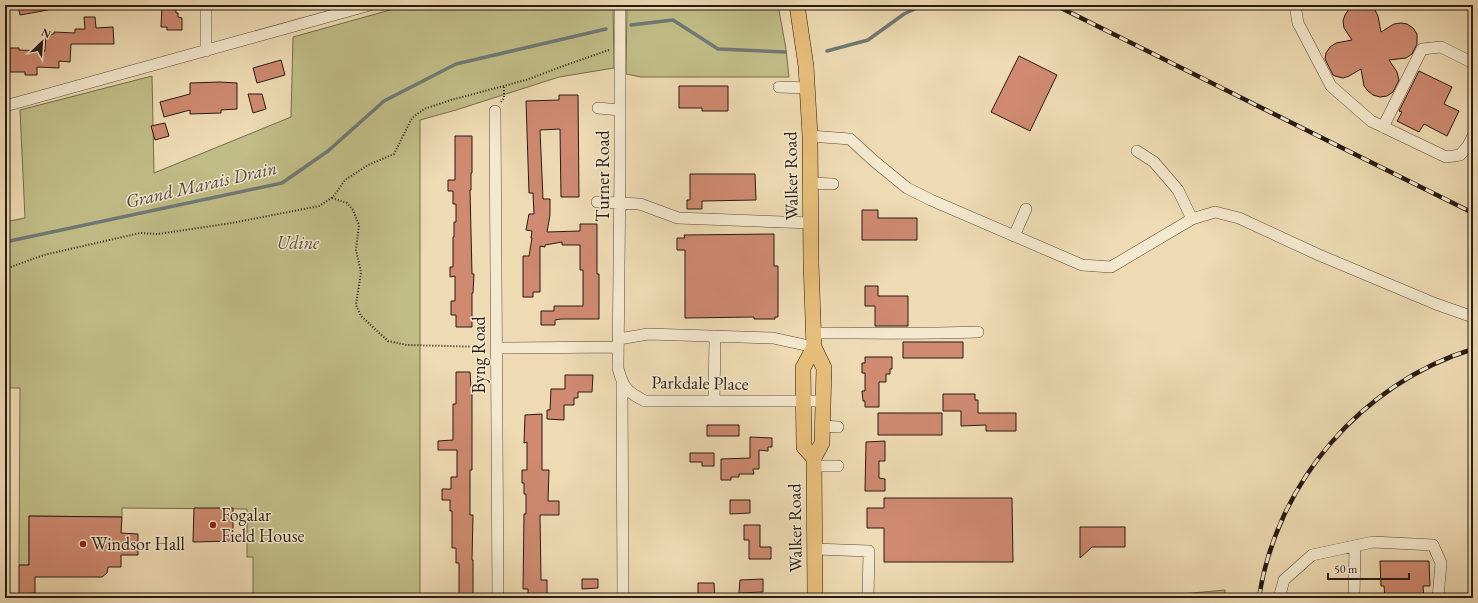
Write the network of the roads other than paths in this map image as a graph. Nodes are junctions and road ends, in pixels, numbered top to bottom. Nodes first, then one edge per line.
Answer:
1 (206, 5) edge
2 (370, 5) edge
3 (620, 5) edge
4 (797, 5) edge
5 (1294, 5) edge
6 (206, 51) junction
7 (1473, 63) edge
8 (779, 87) dead end
9 (807, 88) junction
10 (5, 106) edge
11 (598, 108) dead end
12 (620, 110) junction
13 (495, 111) road end
14 (1383, 127) junction
15 (810, 136) junction
16 (1473, 136) edge
17 (1137, 151) dead end
18 (810, 182) junction
19 (833, 184) dead end
20 (597, 202) dead end
21 (620, 203) junction
22 (1026, 209) dead end
23 (1192, 219) junction
24 (811, 223) junction
25 (1014, 236) junction
26 (1473, 317) edge
27 (978, 332) dead end
28 (715, 336) junction
29 (814, 340) junction
30 (619, 343) junction
31 (496, 348) junction
32 (622, 383) junction
33 (823, 400) junction
34 (714, 401) junction
35 (804, 401) junction
36 (823, 426) junction
37 (838, 427) dead end
38 (814, 462) junction
39 (838, 466) dead end
40 (1355, 546) junction
41 (815, 549) junction
42 (498, 598) edge
43 (623, 598) edge
44 (815, 598) edge
45 (868, 598) edge
46 (1279, 598) edge
47 (1354, 598) edge
48 (1438, 598) edge

1 - 6 street
2 - 6 street
3 - 12 street, Turner Road
4 - 9 main road, Walker Road
5 - 14 street
6 - 10 street
7 - 14 street
8 - 9 street
9 - 15 main road, Walker Road
11 - 12 street
12 - 21 street, Turner Road
13 - 31 street, Byng Road
14 - 16 street
15 - 18 main road, Walker Road
15 - 25 street
17 - 23 street
18 - 19 street
18 - 24 main road, Walker Road
20 - 21 street
21 - 24 street
21 - 30 street, Turner Road
22 - 25 street
23 - 25 street
23 - 26 street
24 - 29 main road, Walker Road
27 - 29 street
28 - 29 street
28 - 30 street
28 - 34 street
29 - 33 main road, Walker Road
29 - 35 main road, Walker Road
30 - 31 street
30 - 32 street
31 - 42 street, Byng Road
32 - 34 street, Parkdale Place
32 - 43 street
33 - 35 street, Parkdale Place
33 - 36 main road, Walker Road
34 - 35 street, Parkdale Place
35 - 38 main road, Walker Road
36 - 37 street
36 - 38 main road, Walker Road
38 - 39 street
38 - 41 main road, Walker Road
40 - 46 street
40 - 47 street
40 - 48 street
41 - 44 main road, Walker Road
41 - 45 street

